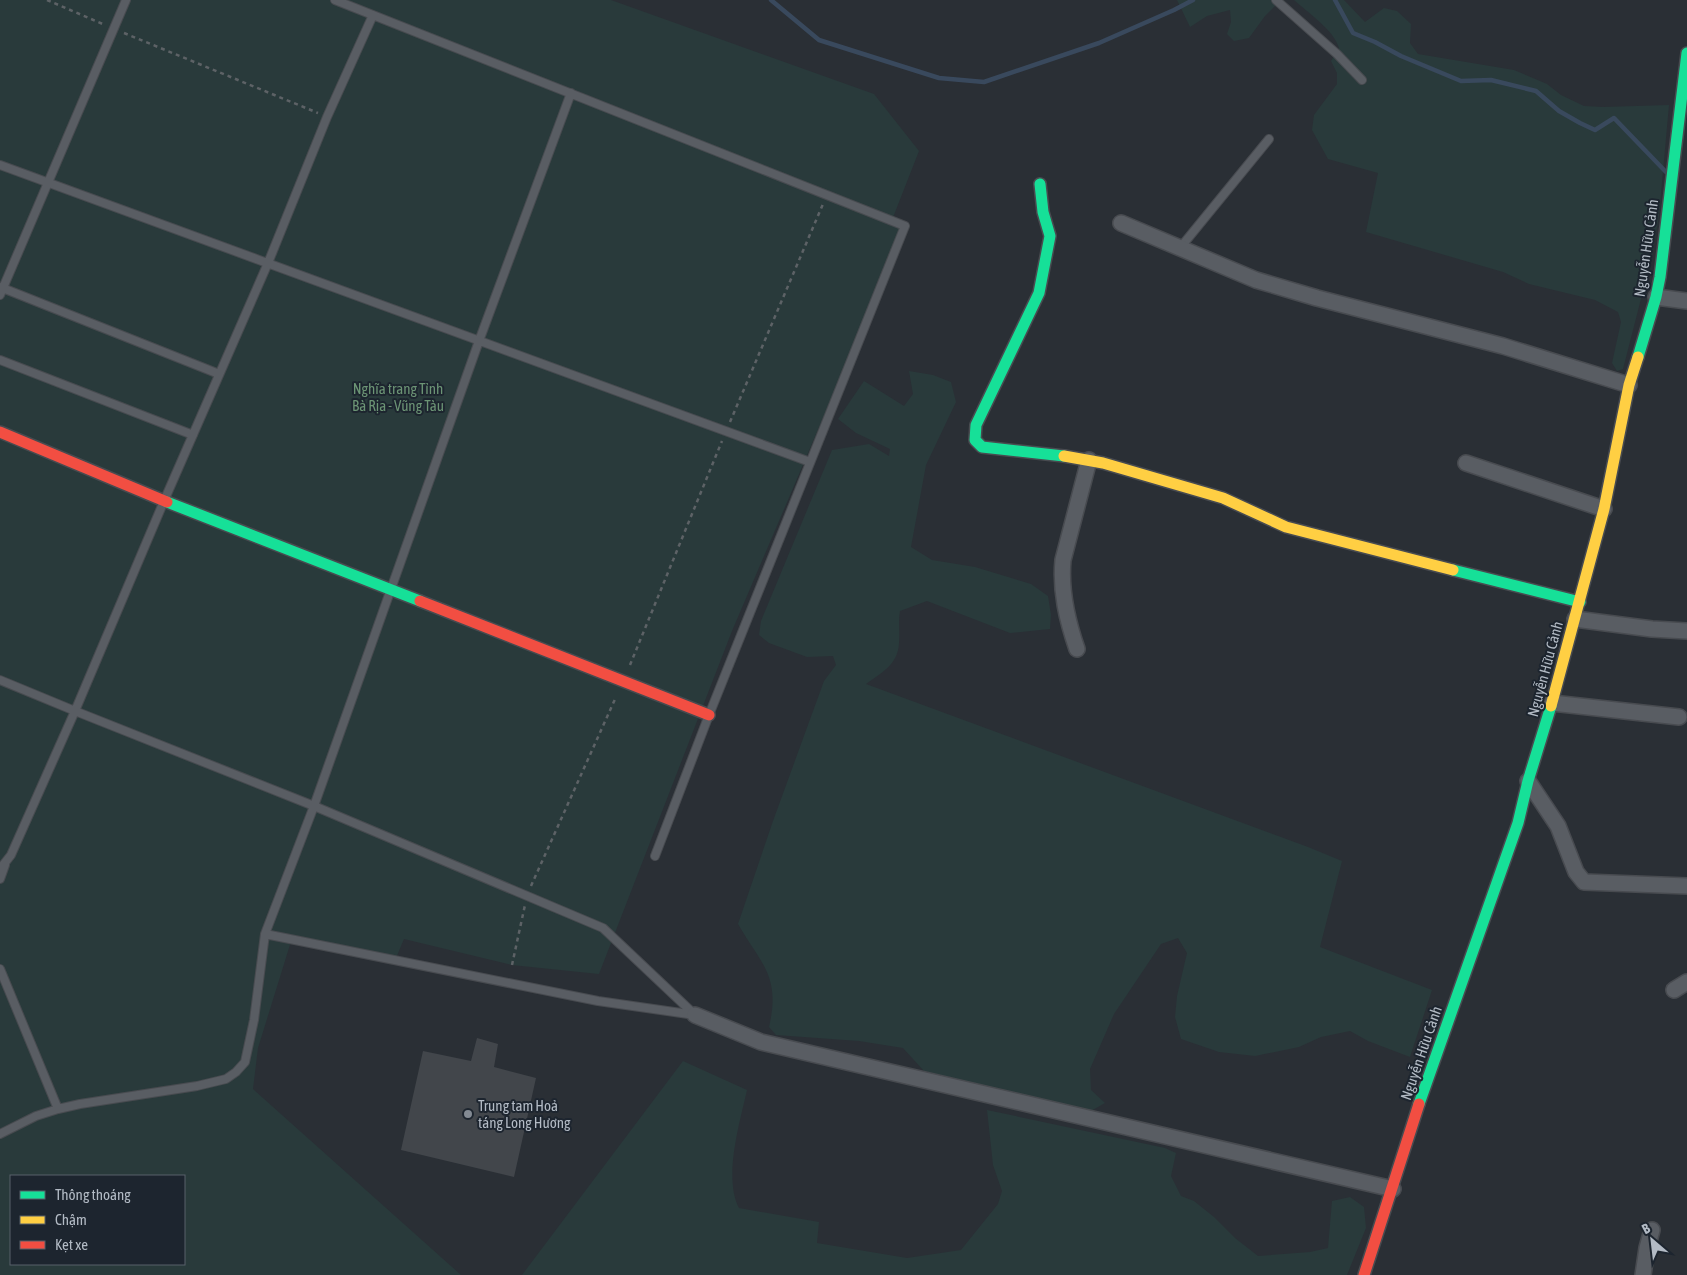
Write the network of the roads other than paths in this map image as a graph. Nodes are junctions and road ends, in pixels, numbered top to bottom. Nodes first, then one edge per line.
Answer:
1 (126, 0) edge
2 (335, 0) edge
3 (1276, 0) edge
4 (373, 15) junction
5 (1687, 53) edge
6 (1362, 80) dead end
7 (571, 93) junction
8 (1269, 140) dead end
9 (0, 165) edge
10 (48, 183) junction
11 (1040, 184) dead end
12 (1121, 223) dead end
13 (1180, 248) junction
14 (268, 263) junction
15 (1, 290) edge
16 (1656, 297) junction
17 (1687, 301) edge
18 (479, 341) junction
19 (0, 360) edge
20 (220, 374) junction
21 (1629, 386) junction
22 (0, 432) edge
23 (193, 435) junction
24 (1089, 460) junction
25 (810, 462) junction
26 (1466, 463) dead end
27 (164, 501) junction
28 (1604, 509) junction
29 (390, 590) junction
30 (1580, 602) junction
31 (1575, 619) junction
32 (1687, 631) edge
33 (1077, 648) dead end
34 (0, 680) edge
35 (1552, 703) junction
36 (75, 711) junction
37 (709, 715) junction
38 (1679, 717) dead end
39 (1528, 781) junction
40 (314, 806) junction
41 (655, 856) dead end
42 (6, 861) junction
43 (0, 869) edge
44 (0, 879) edge
45 (1687, 886) edge
46 (265, 934) junction
47 (0, 969) edge
48 (1687, 982) edge
49 (1674, 990) dead end
50 (695, 1015) junction
51 (58, 1108) junction
52 (0, 1134) edge
53 (1393, 1189) junction
54 (1652, 1230) dead end
55 (1364, 1275) edge
56 (1643, 1275) edge

1 - 10 lane
2 - 4 lane
3 - 6 lane
4 - 7 lane
4 - 14 lane
5 - 16 street, Nguyễn Hữu Cảnh
7 - 18 lane
7 - 25 lane
8 - 13 lane
9 - 10 lane
10 - 14 lane
10 - 15 lane
11 - 24 street
12 - 13 street
13 - 21 street
14 - 18 lane
14 - 20 lane
15 - 20 lane
16 - 17 street
16 - 21 street, Nguyễn Hữu Cảnh
18 - 25 lane
18 - 29 lane
19 - 23 lane
20 - 23 lane
21 - 28 street, Nguyễn Hữu Cảnh
22 - 27 street
23 - 27 lane
24 - 30 street
24 - 33 street
25 - 37 lane
26 - 28 street
27 - 29 street
27 - 36 lane
28 - 30 street, Nguyễn Hữu Cảnh
29 - 37 street
29 - 40 lane
30 - 31 street, Nguyễn Hữu Cảnh
31 - 32 street
31 - 35 street, Nguyễn Hữu Cảnh
34 - 36 lane
35 - 38 street
35 - 39 street, Nguyễn Hữu Cảnh
36 - 40 lane
36 - 42 lane
37 - 41 lane
39 - 45 street
39 - 53 street, Nguyễn Hữu Cảnh
40 - 46 lane
40 - 50 lane
42 - 43 lane
42 - 44 lane
46 - 50 lane
46 - 51 lane
47 - 51 lane
48 - 49 street
50 - 53 street
51 - 52 lane
53 - 55 street, Nguyễn Hữu Cảnh
54 - 56 street

